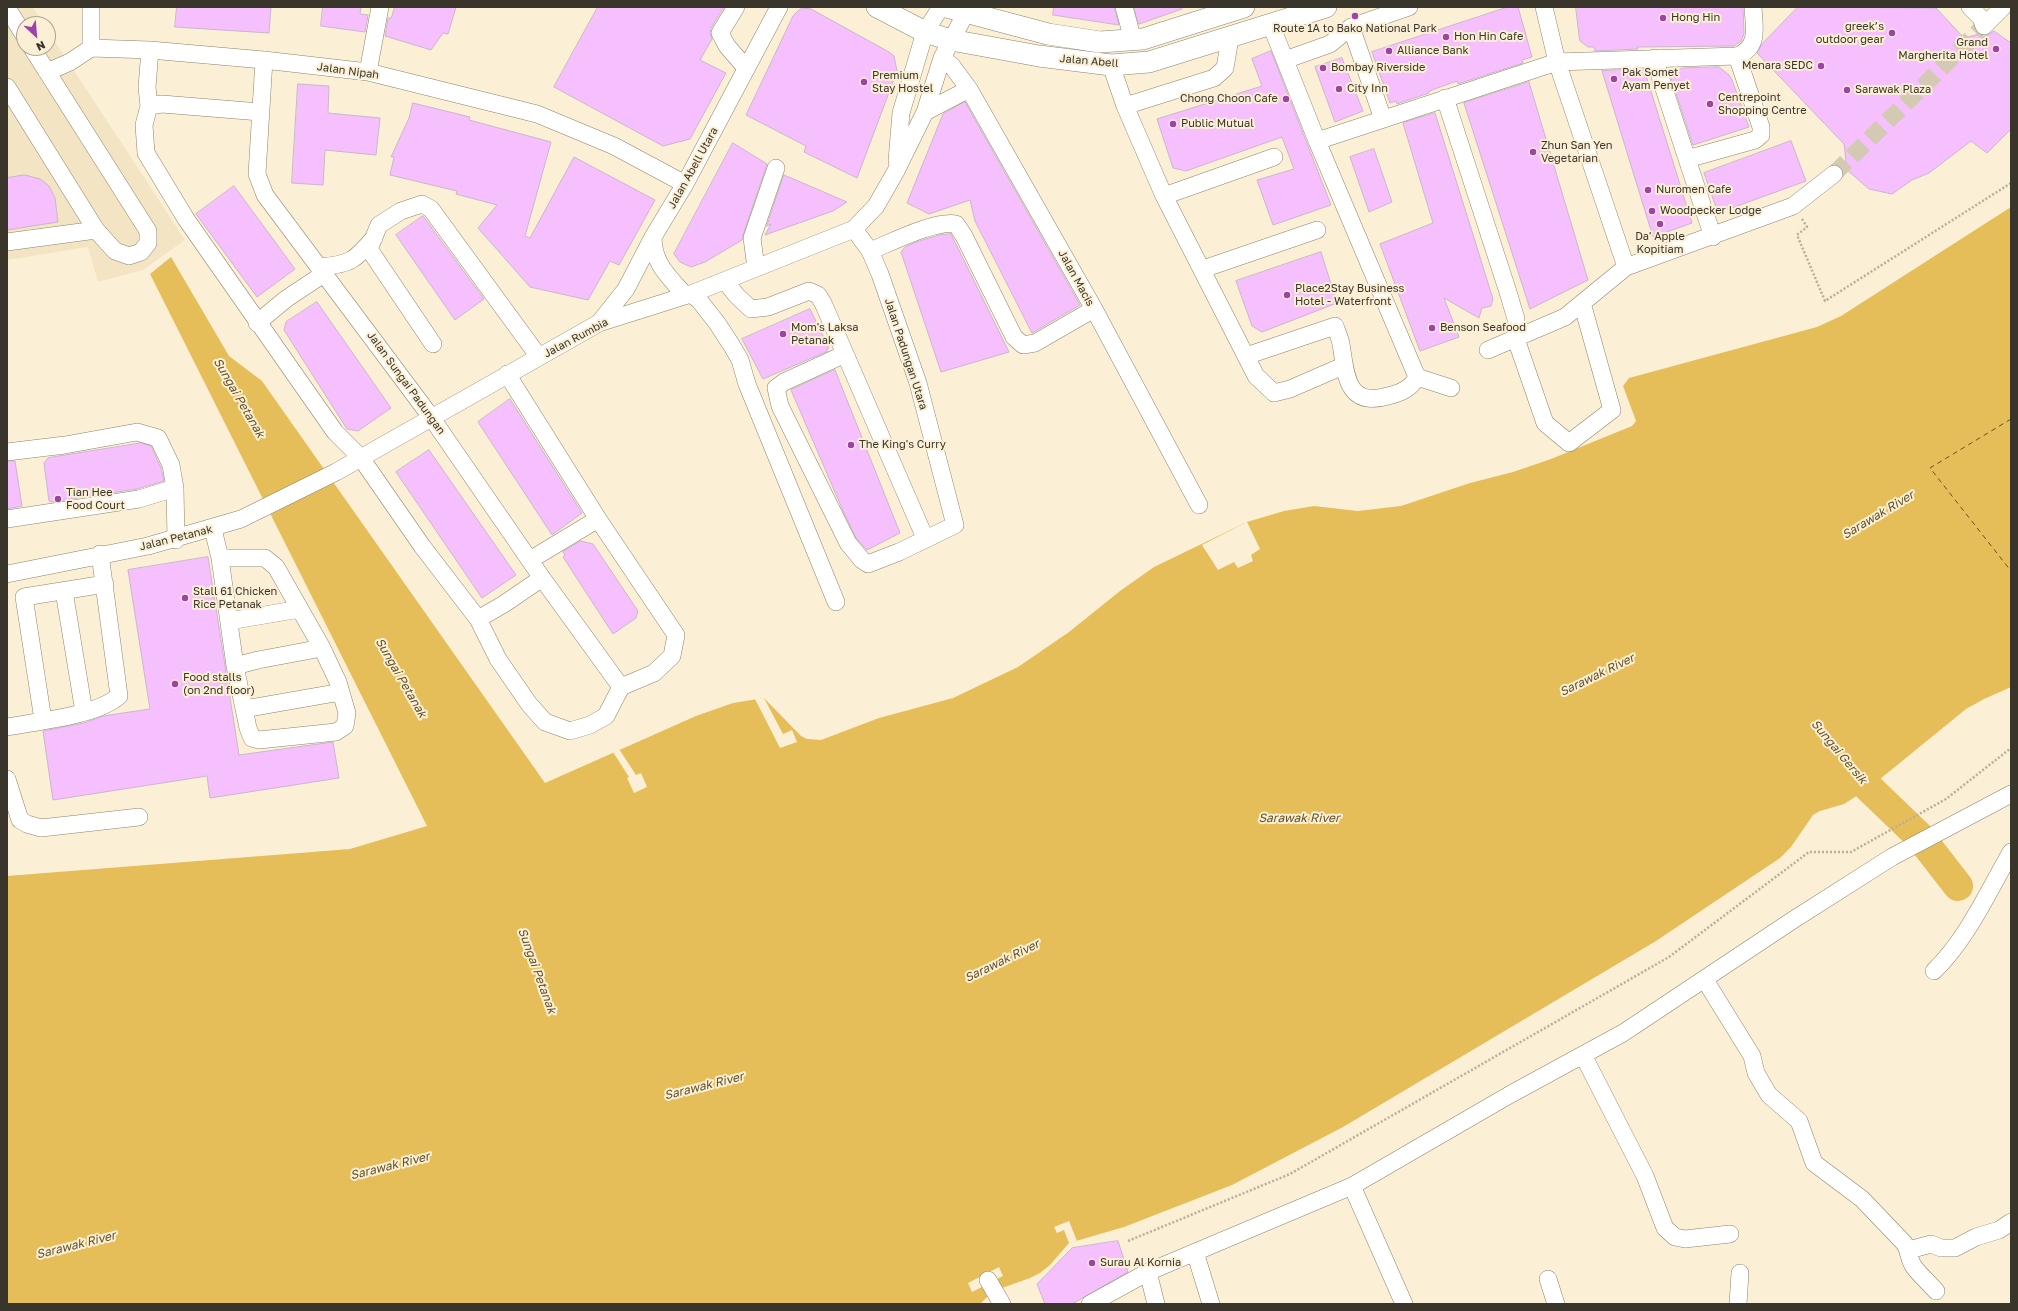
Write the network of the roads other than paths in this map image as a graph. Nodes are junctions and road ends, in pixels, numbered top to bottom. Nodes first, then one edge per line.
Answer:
1 (91, 7) edge
2 (380, 7) edge
3 (736, 7) edge
4 (778, 7) edge
5 (877, 7) edge
6 (941, 7) edge
7 (1124, 7) edge
8 (1244, 7) edge
9 (1326, 7) edge
10 (1410, 7) edge
11 (1544, 7) edge
12 (1754, 7) edge
13 (7, 8) edge
14 (961, 9) edge
15 (16, 22) edge
16 (1271, 25) junction
17 (1351, 27) junction
18 (925, 32) junction
19 (1230, 38) junction
20 (1133, 40) junction
21 (91, 48) junction
22 (946, 49) junction
23 (150, 50) junction
24 (37, 56) edge
25 (1737, 56) junction
26 (1654, 58) junction
27 (264, 60) junction
28 (1285, 60) junction
29 (1557, 62) junction
30 (1111, 65) junction
31 (746, 68) junction
32 (47, 72) junction
33 (368, 72) junction
34 (7, 87) edge
35 (969, 88) junction
36 (1445, 98) junction
37 (149, 106) junction
38 (1125, 106) junction
39 (260, 112) junction
40 (925, 112) junction
41 (1383, 119) junction
42 (1317, 140) junction
43 (1274, 157) dead end
44 (1687, 159) junction
45 (776, 168) dead end
46 (896, 171) junction
47 (1834, 174) tunnel mouth
48 (685, 184) junction
49 (1164, 196) junction
50 (854, 229) junction
51 (96, 230) junction
52 (1317, 230) dead end
53 (1713, 236) junction
54 (653, 237) junction
55 (374, 238) junction
56 (7, 242) edge
57 (870, 251) junction
58 (1626, 267) junction
59 (756, 268) junction
60 (1203, 269) junction
61 (323, 270) junction
62 (724, 281) junction
63 (688, 294) junction
64 (1582, 303) junction
65 (1094, 309) junction
66 (257, 323) junction
67 (599, 323) junction
68 (1516, 339) junction
69 (433, 344) dead end
70 (1488, 350) dead end
71 (845, 354) junction
72 (1246, 356) junction
73 (539, 357) junction
74 (1343, 366) junction
75 (507, 374) junction
76 (1417, 377) junction
77 (1450, 388) dead end
78 (431, 417) junction
79 (7, 452) edge
80 (361, 458) junction
81 (336, 472) joint
82 (176, 488) junction
83 (1199, 506) dead end
84 (598, 518) junction
85 (7, 519) edge
86 (213, 529) junction
87 (926, 538) junction
88 (176, 540) junction
89 (100, 554) junction
90 (220, 558) junction
91 (530, 560) junction
92 (7, 574) edge
93 (542, 578) junction
94 (105, 584) junction
95 (64, 590) junction
96 (836, 602) dead end
97 (300, 609) junction
98 (478, 619) junction
99 (229, 621) junction
100 (322, 648) junction
101 (235, 666) junction
102 (620, 687) junction
103 (341, 692) junction
104 (244, 708) junction
105 (84, 712) junction
106 (43, 720) junction
107 (7, 727) edge
108 (7, 779) edge
109 (2011, 794) edge
110 (139, 817) dead end
111 (2011, 852) edge
112 (1934, 971) dead end
113 (1705, 980) junction
114 (1583, 1055) junction
115 (1352, 1186) junction
116 (2011, 1222) edge
117 (1730, 1234) dead end
118 (1909, 1250) junction
119 (1195, 1252) junction
120 (1148, 1272) junction
121 (1740, 1273) dead end
122 (1548, 1279) dead end
123 (988, 1280) dead end
124 (1936, 1291) dead end
125 (1002, 1304) edge
126 (1090, 1304) edge
127 (1156, 1304) edge
128 (1211, 1304) edge
129 (1404, 1304) edge
130 (1556, 1304) edge
131 (1738, 1304) edge

1 - 21 street
2 - 33 street
3 - 31 street
4 - 31 street, Jalan Abell Utara
5 - 18 main road, Jalan Abell
6 - 18 street
7 - 20 street
8 - 20 main road, Jalan Abell
9 - 16 main road, Jalan Abell
10 - 17 street
11 - 29 street
12 - 25 street
13 - 15 street
14 - 20 main road, Jalan Abell
14 - 22 street
16 - 19 main road, Jalan Abell
16 - 28 street
17 - 28 street
17 - 41 street
18 - 22 main road, Jalan Abell
18 - 46 street
19 - 30 main road, Jalan Abell
19 - 38 street
21 - 23 street, Jalan Nipah
21 - 32 street
22 - 30 main road, Jalan Abell
22 - 35 street, Jalan Macis
22 - 40 street
23 - 27 street, Jalan Nipah
23 - 37 street
24 - 32 street
25 - 26 street
25 - 44 street
26 - 29 street
26 - 44 street
27 - 33 street, Jalan Nipah
27 - 39 street, Jalan Sungai Padungan
28 - 42 street
29 - 36 street
29 - 58 street
30 - 38 street
31 - 48 street, Jalan Abell Utara
32 - 51 street
33 - 48 street, Jalan Nipah
34 - 51 street
35 - 40 street
35 - 65 street, Jalan Macis
36 - 41 street
36 - 68 street
37 - 39 street
37 - 66 street
38 - 49 street
39 - 61 street, Jalan Sungai Padungan
40 - 46 street
41 - 42 street
42 - 76 street
43 - 49 street
44 - 53 street
45 - 59 street
46 - 50 street
47 - 53 street
48 - 54 street, Jalan Abell Utara
49 - 60 street
50 - 57 street, Jalan Padungan Utara
50 - 59 street, Jalan Rumbia
51 - 56 street
52 - 60 street
53 - 58 street
54 - 63 street
54 - 67 street, Jalan Abell Utara
55 - 61 street
55 - 69 street
55 - 73 street
57 - 65 street
57 - 87 street, Jalan Padungan Utara
58 - 64 street
59 - 62 street, Jalan Rumbia
60 - 72 street
61 - 66 street
61 - 78 street, Jalan Sungai Padungan
62 - 63 street, Jalan Rumbia
62 - 71 street
63 - 67 street, Jalan Rumbia
63 - 96 street
64 - 68 street
64 - 68 street
65 - 83 street, Jalan Macis
66 - 80 street
67 - 73 street, Jalan Rumbia
68 - 70 street
71 - 87 street
71 - 87 street, Jalan Padungan Utara
72 - 74 street
72 - 74 street
73 - 75 street, Jalan Rumbia
74 - 76 street
75 - 78 street, Jalan Rumbia
75 - 84 street
76 - 77 street
78 - 80 street, Jalan Rumbia
78 - 91 street, Jalan Sungai Padungan
79 - 82 street
80 - 81 street, Jalan Rumbia
80 - 98 street
81 - 86 street, Jalan Petanak
82 - 85 street
82 - 88 street
84 - 91 street
84 - 102 street
86 - 88 street, Jalan Petanak
86 - 90 street
88 - 89 street, Jalan Petanak
89 - 92 street, Jalan Petanak
89 - 94 street
90 - 97 street
90 - 99 street
91 - 93 street, Jalan Sungai Padungan
93 - 98 street
93 - 102 street, Jalan Sungai Padungan
94 - 95 street
94 - 105 street
95 - 105 street
95 - 106 street
97 - 99 street
97 - 100 street
98 - 102 street
99 - 101 street
100 - 101 street
100 - 103 street
101 - 104 street
103 - 104 street
103 - 104 street
105 - 106 street
106 - 107 street
108 - 110 street
109 - 113 street
111 - 112 street
113 - 114 street
113 - 118 street
114 - 115 street
114 - 117 street
115 - 119 street
115 - 129 street
116 - 118 street
118 - 124 street
119 - 120 street
119 - 128 street
120 - 126 street
120 - 127 street
121 - 131 street
122 - 130 street
123 - 125 street

